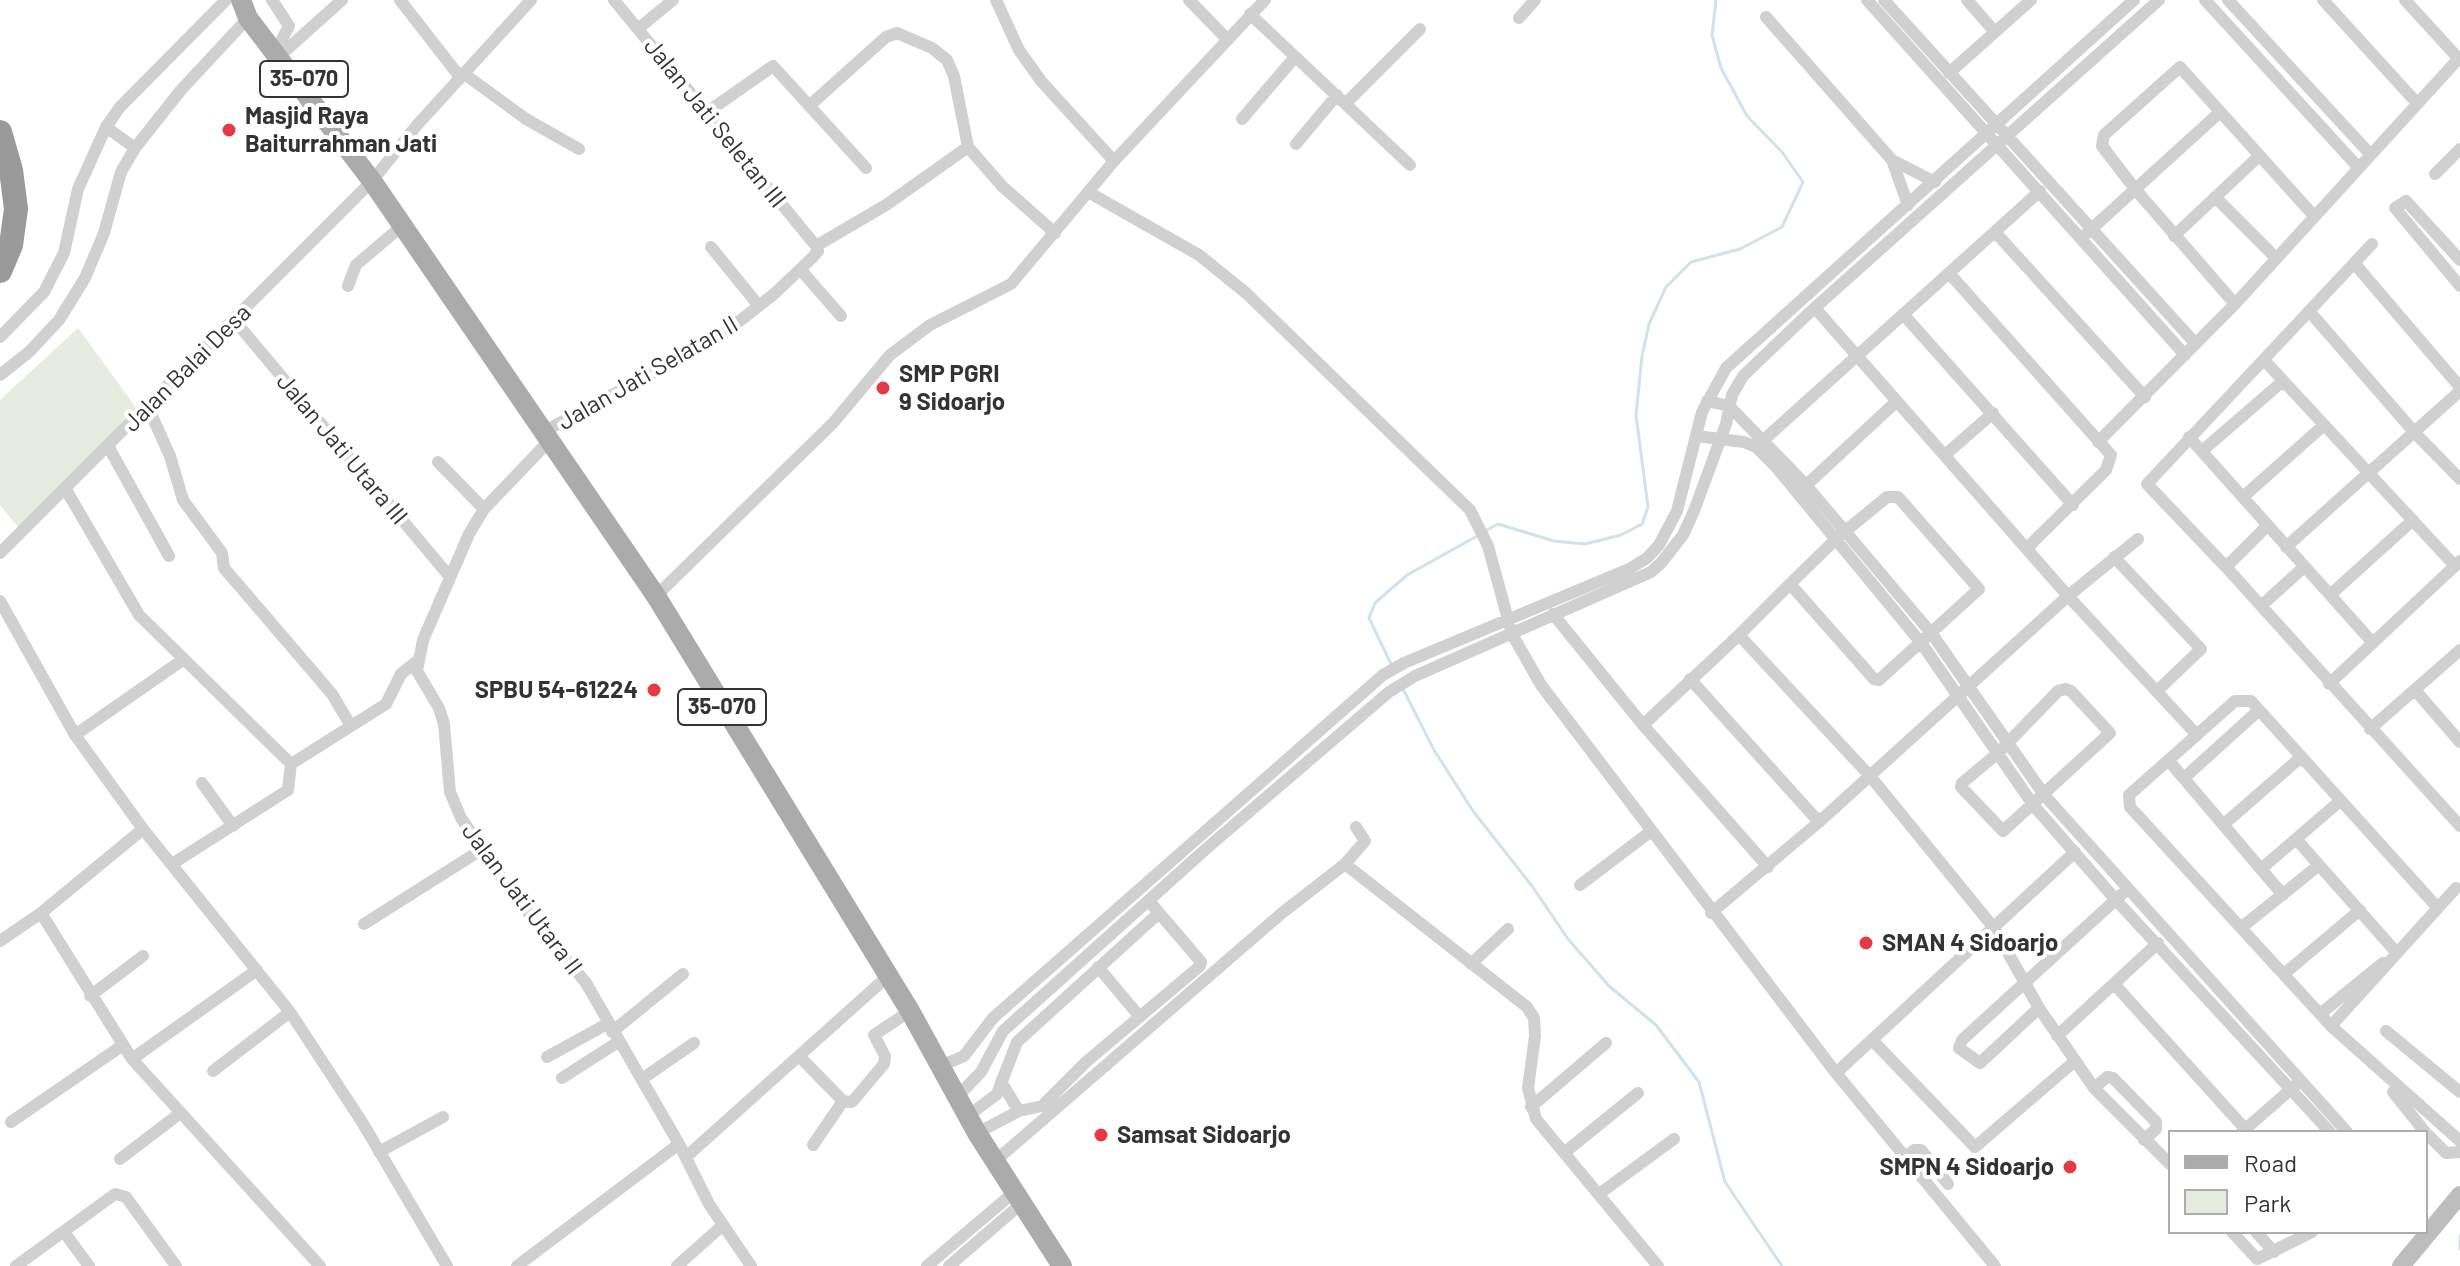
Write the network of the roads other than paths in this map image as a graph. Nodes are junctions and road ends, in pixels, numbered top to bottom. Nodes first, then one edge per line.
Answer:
1 (226, 0) edge
2 (272, 0) edge
3 (342, 0) edge
4 (400, 0) edge
5 (531, 0) edge
6 (614, 0) edge
7 (673, 0) edge
8 (996, 0) edge
9 (1189, 0) edge
10 (1265, 0) edge
11 (1535, 0) edge
12 (1867, 0) edge
13 (1884, 0) edge
14 (1967, 0) edge
15 (2031, 0) edge
16 (2134, 0) edge
17 (2159, 0) edge
18 (2205, 0) edge
19 (2228, 0) edge
20 (2323, 0) edge
21 (2405, 0) edge
22 (244, 6) edge
23 (1250, 14) junction
24 (1766, 17) dead end
25 (1519, 18) dead end
26 (638, 29) junction
27 (1420, 29) dead end
28 (1995, 32) junction
29 (1228, 40) junction
30 (282, 49) junction
31 (1295, 57) junction
32 (2459, 57) edge
33 (1949, 73) junction
34 (462, 75) junction
35 (1342, 99) junction
36 (2416, 102) junction
37 (809, 106) junction
38 (706, 113) junction
39 (2219, 113) junction
40 (1242, 119) dead end
41 (106, 127) junction
42 (1993, 129) junction
43 (0, 132) edge
44 (2002, 140) junction
45 (1296, 144) dead end
46 (968, 147) junction
47 (135, 148) junction
48 (579, 149) dead end
49 (2458, 156) edge
50 (2258, 157) junction
51 (1892, 160) junction
52 (1114, 161) junction
53 (2364, 161) junction
54 (358, 162) junction
55 (1410, 165) dead end
56 (866, 168) dead end
57 (2435, 174) dead end
58 (372, 181) junction
59 (1935, 182) junction
60 (2135, 189) junction
61 (2040, 191) junction
62 (1088, 192) junction
63 (2215, 197) junction
64 (1908, 205) junction
65 (2314, 216) junction
66 (403, 225) junction
67 (2092, 228) junction
68 (1995, 232) junction
69 (1055, 233) junction
70 (2174, 236) junction
71 (2082, 238) junction
72 (2372, 244) dead end
73 (816, 246) junction
74 (711, 247) dead end
75 (2276, 258) junction
76 (2460, 260) edge
77 (2354, 263) junction
78 (800, 269) junction
79 (0, 271) edge
80 (1949, 273) junction
81 (1818, 284) junction
82 (348, 286) dead end
83 (2460, 286) edge
84 (1828, 296) junction
85 (1799, 301) junction
86 (2235, 304) junction
87 (759, 306) junction
88 (1812, 310) junction
89 (2309, 311) junction
90 (1903, 314) junction
91 (841, 316) dead end
92 (235, 321) junction
93 (0, 337) edge
94 (2195, 343) junction
95 (1855, 355) junction
96 (2185, 355) junction
97 (2264, 360) junction
98 (0, 375) edge
99 (2283, 381) junction
100 (2460, 389) edge
101 (2145, 397) junction
102 (1707, 401) junction
103 (1897, 401) junction
104 (1729, 406) junction
105 (148, 407) junction
106 (1993, 413) junction
107 (2324, 425) junction
108 (2415, 433) junction
109 (546, 436) junction
110 (1697, 436) junction
111 (2189, 437) junction
112 (1719, 439) junction
113 (2098, 442) junction
114 (1760, 444) junction
115 (108, 446) junction
116 (2202, 451) junction
117 (1945, 455) junction
118 (438, 462) dead end
119 (2371, 474) junction
120 (2460, 479) edge
121 (65, 488) junction
122 (1802, 489) junction
123 (2243, 497) junction
124 (2073, 505) junction
125 (484, 509) junction
126 (2413, 520) junction
127 (2267, 526) junction
128 (1841, 534) junction
129 (2138, 539) dead end
130 (2028, 547) junction
131 (2286, 547) junction
132 (0, 553) edge
133 (169, 556) dead end
134 (2114, 557) junction
135 (2458, 564) edge
136 (2226, 567) junction
137 (2304, 567) junction
138 (450, 577) junction
139 (1790, 584) junction
140 (1596, 590) junction
141 (2330, 595) junction
142 (656, 596) junction
143 (2068, 596) junction
144 (0, 601) edge
145 (1566, 602) junction
146 (2262, 605) junction
147 (1553, 614) junction
148 (1508, 619) junction
149 (1512, 634) junction
150 (1739, 635) junction
151 (1927, 639) junction
152 (2373, 643) junction
153 (2460, 650) edge
154 (184, 659) junction
155 (416, 662) junction
156 (1690, 679) junction
157 (2329, 684) junction
158 (1968, 685) junction
159 (2415, 690) junction
160 (2157, 691) junction
161 (1957, 694) junction
162 (1343, 709) junction
163 (2258, 711) junction
164 (1354, 721) junction
165 (1643, 725) junction
166 (351, 726) junction
167 (2370, 729) junction
168 (75, 735) junction
169 (2197, 735) junction
170 (2459, 738) edge
171 (2003, 748) junction
172 (2300, 758) junction
173 (2169, 761) junction
174 (291, 764) junction
175 (1870, 776) junction
176 (2184, 778) junction
177 (202, 783) dead end
178 (2045, 796) junction
179 (2340, 801) junction
180 (2034, 806) junction
181 (1819, 822) junction
182 (2223, 825) junction
183 (233, 826) junction
184 (2460, 826) edge
185 (1356, 827) dead end
186 (143, 829) junction
187 (1650, 832) junction
188 (1197, 837) junction
189 (2296, 839) junction
190 (1207, 848) junction
191 (481, 850) junction
192 (2075, 852) junction
193 (172, 864) junction
194 (1345, 864) junction
195 (2318, 866) junction
196 (1768, 867) junction
197 (2261, 869) junction
198 (1580, 885) dead end
199 (2456, 888) dead end
200 (2127, 890) junction
201 (1131, 895) junction
202 (2283, 895) junction
203 (2115, 899) junction
204 (1146, 904) junction
205 (2437, 907) junction
206 (2360, 910) junction
207 (41, 913) junction
208 (1159, 913) junction
209 (1711, 913) junction
210 (364, 924) dead end
211 (2242, 927) junction
212 (1994, 928) junction
213 (1508, 929) dead end
214 (0, 941) edge
215 (2158, 943) junction
216 (143, 956) dead end
217 (2393, 956) junction
218 (1471, 964) junction
219 (1098, 967) junction
220 (257, 970) junction
221 (683, 974) dead end
222 (2284, 974) junction
223 (888, 976) junction
224 (2025, 982) junction
225 (2115, 985) junction
226 (90, 996) junction
227 (2039, 1008) junction
228 (910, 1011) junction
229 (290, 1012) junction
230 (2320, 1014) junction
231 (1140, 1017) junction
232 (2331, 1026) junction
233 (2386, 1031) dead end
234 (613, 1033) junction
235 (2057, 1036) junction
236 (1873, 1041) junction
237 (694, 1043) dead end
238 (1606, 1043) dead end
239 (123, 1045) junction
240 (547, 1057) dead end
241 (800, 1057) junction
242 (132, 1059) junction
243 (2075, 1061) junction
244 (938, 1067) junction
245 (2374, 1068) junction
246 (213, 1071) dead end
247 (1836, 1073) junction
248 (562, 1078) dead end
249 (642, 1079) junction
250 (1001, 1082) junction
251 (2296, 1085) junction
252 (2094, 1088) junction
253 (2460, 1092) edge
254 (1638, 1093) dead end
255 (957, 1097) junction
256 (843, 1101) junction
257 (1531, 1107) junction
258 (1019, 1111) junction
259 (179, 1114) junction
260 (443, 1117) dead end
261 (11, 1122) dead end
262 (972, 1124) junction
263 (2244, 1130) edge
264 (2246, 1130) edge
265 (2329, 1130) edge
266 (2345, 1130) edge
267 (2424, 1130) edge
268 (2428, 1134) edge
269 (1674, 1139) dead end
270 (2144, 1140) junction
271 (2460, 1141) edge
272 (679, 1144) junction
273 (813, 1145) dead end
274 (379, 1152) junction
275 (2460, 1152) edge
276 (1564, 1153) junction
277 (686, 1157) junction
278 (1905, 1158) junction
279 (120, 1159) dead end
280 (994, 1162) junction
281 (2168, 1162) edge
282 (1948, 1184) dead end
283 (1599, 1194) junction
284 (2460, 1195) edge
285 (1017, 1198) junction
286 (723, 1225) junction
287 (2428, 1227) edge
288 (64, 1232) junction
289 (2234, 1234) edge
290 (2258, 1234) edge
291 (2308, 1234) edge
292 (2423, 1234) edge
293 (2274, 1252) junction
294 (522, 1263) edge
295 (16, 1266) edge
296 (89, 1266) edge
297 (176, 1266) edge
298 (320, 1266) edge
299 (447, 1266) edge
300 (677, 1266) edge
301 (751, 1266) edge
302 (927, 1266) edge
303 (949, 1266) edge
304 (1062, 1266) edge
305 (1658, 1266) edge
306 (1995, 1266) edge
307 (2401, 1266) edge

1 - 41 street
2 - 30 street
3 - 30 street
4 - 34 street
5 - 34 street, Jalan Balai Desa
6 - 26 street, Jalan Jati Seletan III
7 - 26 street
8 - 52 street
9 - 29 street
10 - 23 street
11 - 25 street
12 - 42 street
13 - 33 street
14 - 28 street
15 - 28 street
16 - 42 street
17 - 44 street
18 - 53 street
19 - 53 street
20 - 36 street
21 - 32 street
22 - 30 main road, 35-070
22 - 47 street
22 - 54 main road, 35-070
23 - 29 street
23 - 31 street
24 - 51 street
26 - 38 street, Jalan Jati Seletan III
27 - 35 street
28 - 33 street
29 - 52 street
30 - 54 main road, 35-070
31 - 35 street
31 - 40 street
32 - 36 street
33 - 42 street
34 - 48 street
34 - 58 street, Jalan Balai Desa
35 - 45 street
35 - 55 street
36 - 53 street
37 - 38 street
37 - 46 street
37 - 56 street
38 - 73 street, Jalan Jati Seletan III
39 - 50 street
39 - 60 street
39 - 60 street
41 - 47 street
41 - 93 street
42 - 44 street
42 - 59 street
43 - 79 highway
44 - 61 street
44 - 67 street
44 - 84 street
46 - 69 street
46 - 73 street
47 - 98 street
49 - 57 street
50 - 63 street
50 - 65 street
51 - 59 street
51 - 64 street
52 - 62 street
53 - 65 street
54 - 58 main road, 35-070
58 - 66 main road, 35-070
58 - 92 street, Jalan Balai Desa
59 - 64 street
60 - 67 street
60 - 70 street
61 - 68 street
61 - 71 street
62 - 69 street
62 - 148 street
63 - 70 street
63 - 75 street
64 - 81 street
65 - 75 street
66 - 82 street
66 - 109 main road, 35-070
67 - 71 street
67 - 94 street
68 - 80 street
68 - 101 street
69 - 142 street
70 - 86 street
71 - 96 street
72 - 77 street
73 - 78 street, Jalan Jati Selatan II
74 - 87 street
75 - 86 street
76 - 83 street
77 - 89 street
77 - 100 street
78 - 87 street, Jalan Jati Selatan II
78 - 91 street
80 - 90 street
80 - 113 street
81 - 84 street
81 - 85 street
84 - 88 street
85 - 88 street
85 - 102 street
86 - 94 street
87 - 109 street, Jalan Jati Selatan II
88 - 95 street
88 - 104 street
89 - 97 street
89 - 108 street
90 - 95 street
90 - 106 street
92 - 105 street, Jalan Balai Desa
92 - 138 street, Jalan Jati Utara III
94 - 96 street
95 - 103 street
95 - 114 street
96 - 101 street
97 - 99 street
97 - 111 street
99 - 107 street
99 - 116 street
100 - 108 street
101 - 113 street
102 - 104 street
102 - 110 street
103 - 117 street
103 - 122 street
104 - 112 street
104 - 114 street
105 - 115 street, Jalan Balai Desa
105 - 166 street
106 - 117 street
106 - 124 street
107 - 119 street
107 - 123 street
108 - 119 street
108 - 120 street
109 - 125 street
109 - 142 main road, 35-070
110 - 112 street
110 - 140 street
111 - 116 street
111 - 136 street
112 - 114 street
112 - 140 street
113 - 124 street
114 - 122 street
115 - 121 street, Jalan Balai Desa
115 - 133 street
116 - 123 street
117 - 130 street
118 - 125 street
119 - 126 street
119 - 131 street
121 - 132 street, Jalan Balai Desa
121 - 154 street
122 - 128 street
123 - 127 street
124 - 130 street
125 - 138 street
126 - 135 street
126 - 141 street
127 - 131 street
127 - 136 street
128 - 139 street
128 - 151 street
128 - 151 street
129 - 134 street
130 - 143 street
131 - 137 street
134 - 143 street
134 - 160 street
135 - 152 street
136 - 146 street
137 - 141 street
137 - 146 street
138 - 155 street
139 - 150 street
139 - 151 street
140 - 145 street
141 - 152 street
142 - 223 main road, 35-070
143 - 158 street
143 - 160 street
144 - 168 street
145 - 147 street
145 - 148 street
146 - 157 street
147 - 149 street
147 - 165 street
148 - 149 street
148 - 162 street
149 - 164 street
149 - 187 street
150 - 156 street
150 - 175 street
151 - 158 street
151 - 161 street
152 - 157 street
153 - 159 street
154 - 168 street
154 - 174 street
155 - 166 street
155 - 191 street, Jalan Jati Utara II
156 - 165 street
156 - 181 street
157 - 167 street
158 - 161 street
158 - 171 street
159 - 167 street
159 - 170 street
160 - 169 street
161 - 171 street
161 - 175 street
162 - 164 street
162 - 188 street
163 - 169 street
163 - 172 street
163 - 176 street
164 - 190 street
165 - 196 street
166 - 174 street
167 - 184 street
168 - 186 street
169 - 173 street
171 - 178 street
171 - 178 street
171 - 180 street
171 - 180 street
172 - 179 street
172 - 182 street
173 - 176 street
173 - 211 street
174 - 183 street
175 - 181 street
175 - 212 street
176 - 182 street
177 - 183 street
178 - 180 street
178 - 200 street
179 - 189 street
179 - 205 street
180 - 192 street
181 - 196 street
182 - 197 street
183 - 193 street
185 - 194 street
186 - 193 street
186 - 207 street
187 - 198 street
187 - 209 street
188 - 190 street
188 - 201 street
189 - 195 street
189 - 197 street
190 - 204 street
191 - 210 street
191 - 234 street, Jalan Jati Utara II
192 - 203 street
192 - 212 street
193 - 220 street
194 - 218 street
194 - 280 street
195 - 202 street
195 - 206 street
196 - 209 street
197 - 202 street
199 - 205 street
200 - 203 street
200 - 251 street
201 - 204 street
201 - 244 street
202 - 211 street
203 - 215 street
203 - 224 street
204 - 208 street
204 - 255 street
205 - 217 street
206 - 217 street
206 - 222 street
207 - 214 street
207 - 226 street
208 - 219 street
208 - 231 street
209 - 247 street
211 - 222 street
212 - 224 street
212 - 236 street
213 - 218 street
215 - 225 street
215 - 251 street
216 - 226 street
217 - 230 street
217 - 232 street
218 - 257 street
219 - 231 street
219 - 250 street
220 - 229 street
220 - 242 street
221 - 234 street
222 - 230 street
223 - 228 main road, 35-070
223 - 241 street
224 - 227 street
224 - 227 street
225 - 235 street
225 - 263 street
226 - 239 street
227 - 235 street
228 - 244 main road, 35-070
228 - 256 street
229 - 246 street
229 - 274 street
230 - 232 street
231 - 258 street
232 - 245 street
233 - 253 street
234 - 240 street
234 - 248 street
234 - 249 street, Jalan Jati Utara II
235 - 243 street
236 - 243 street
236 - 247 street
237 - 249 street
238 - 257 street
239 - 242 street
239 - 261 street
241 - 256 street
241 - 277 street
242 - 259 street
243 - 252 street
244 - 255 main road, 35-070
245 - 267 street
245 - 271 street
247 - 278 street
249 - 272 street, Jalan Jati Utara II
250 - 258 street
250 - 262 street
251 - 264 street
251 - 265 street
251 - 266 street
252 - 270 street
252 - 270 street
254 - 276 street
255 - 262 main road, 35-070
256 - 273 street
257 - 276 street
258 - 262 street
259 - 279 street
259 - 298 street
260 - 274 street
262 - 280 main road, 35-070
268 - 275 street
269 - 283 street
270 - 281 street
272 - 277 street, Jalan Jati Utara II
272 - 294 street
274 - 299 street
276 - 283 street
277 - 286 street, Jalan Jati Utara II
278 - 282 street
278 - 306 street
280 - 285 main road, 35-070
283 - 305 street
284 - 287 street
285 - 302 street
285 - 303 street
285 - 304 main road, 35-070
286 - 300 street
286 - 301 street, Jalan Jati Utara II
288 - 295 street
288 - 296 street
288 - 297 street
289 - 293 street
290 - 293 street
291 - 293 street
292 - 307 street

